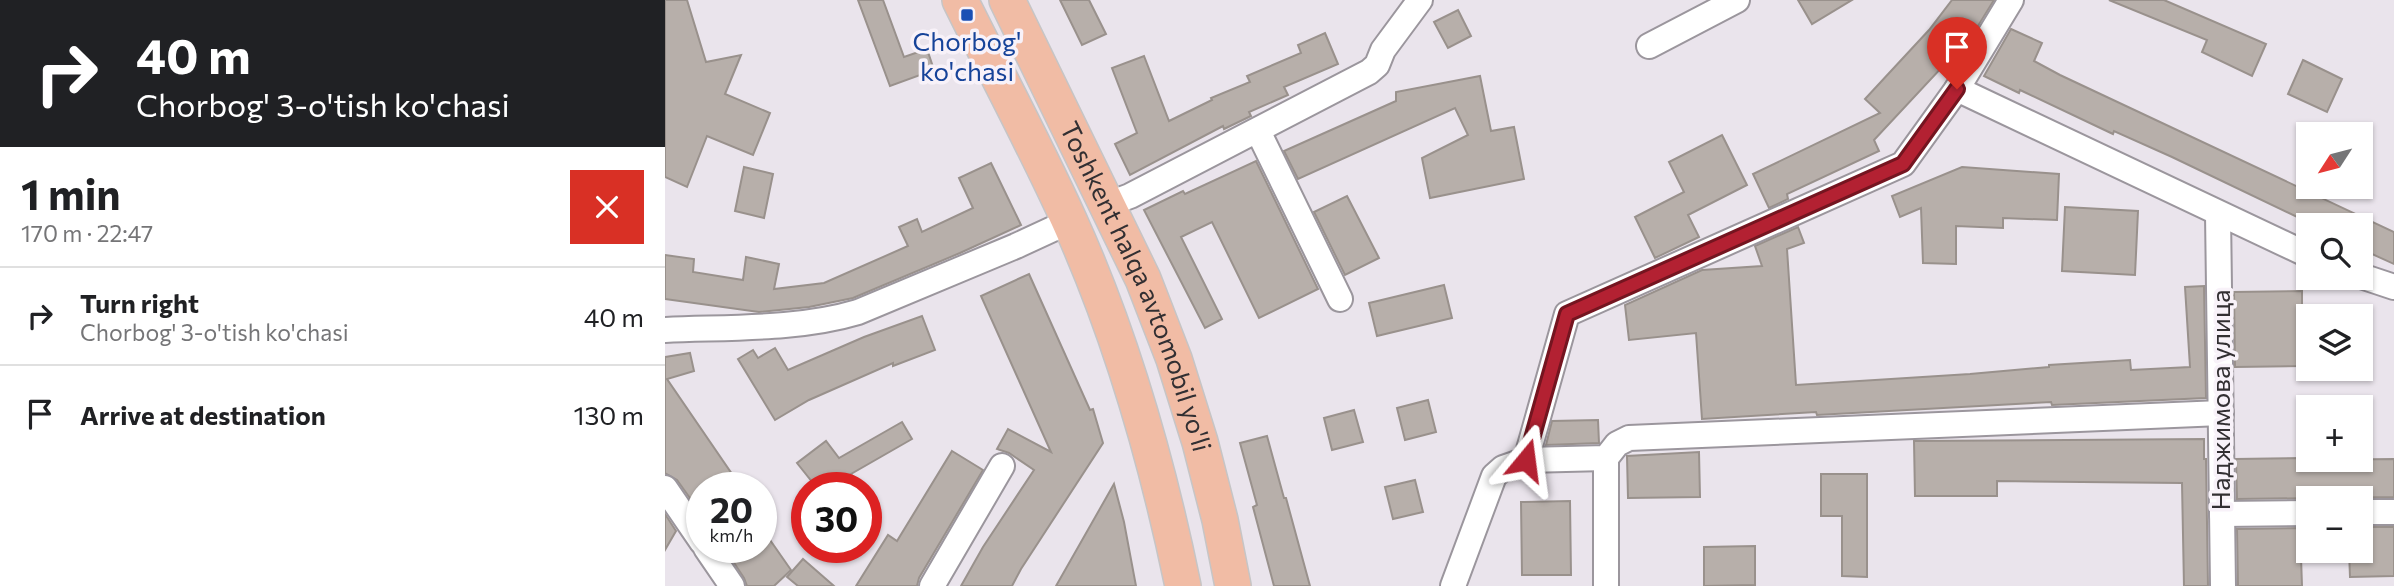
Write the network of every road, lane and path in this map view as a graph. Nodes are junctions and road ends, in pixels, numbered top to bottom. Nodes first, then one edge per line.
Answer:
1 (960, 0) edge
2 (1007, 0) edge
3 (1420, 0) edge
4 (1737, 0) edge
5 (2011, 0) edge
6 (1649, 46) dead end
7 (1957, 89) junction
8 (1258, 131) junction
9 (1106, 205) junction
10 (2218, 214) junction
11 (1069, 221) junction
12 (2296, 250) edge
13 (2373, 280) edge
14 (2394, 286) edge
15 (1340, 299) dead end
16 (665, 330) edge
17 (2221, 413) junction
18 (1606, 458) junction
19 (1526, 460) junction
20 (1002, 466) dead end
21 (665, 488) edge
22 (2373, 512) edge
23 (2394, 512) edge
24 (2296, 513) edge
25 (2222, 514) junction
26 (686, 519) edge
27 (716, 563) edge
28 (732, 586) edge
29 (932, 586) edge
30 (1183, 586) edge
31 (1233, 586) edge
32 (1453, 586) edge
33 (1606, 586) edge
34 (2223, 586) edge

1 - 11 highway, Toshkent halqa avtomobil yo'li
2 - 9 highway, Toshkent halqa avtomobil yo'li
3 - 8 street
4 - 6 street
5 - 7 street
7 - 10 street
7 - 19 street
8 - 9 street
8 - 15 street
9 - 31 highway, Toshkent halqa avtomobil yo'li
10 - 12 street
10 - 17 street, Наджимова улица
11 - 16 street
11 - 30 highway, Toshkent halqa avtomobil yo'li
13 - 14 street
17 - 18 street
17 - 25 street, Наджимова улица
18 - 19 street
18 - 33 street
19 - 32 street
20 - 29 street
21 - 26 street
22 - 23 street
24 - 25 street
25 - 34 street, Наджимова улица
27 - 28 street

